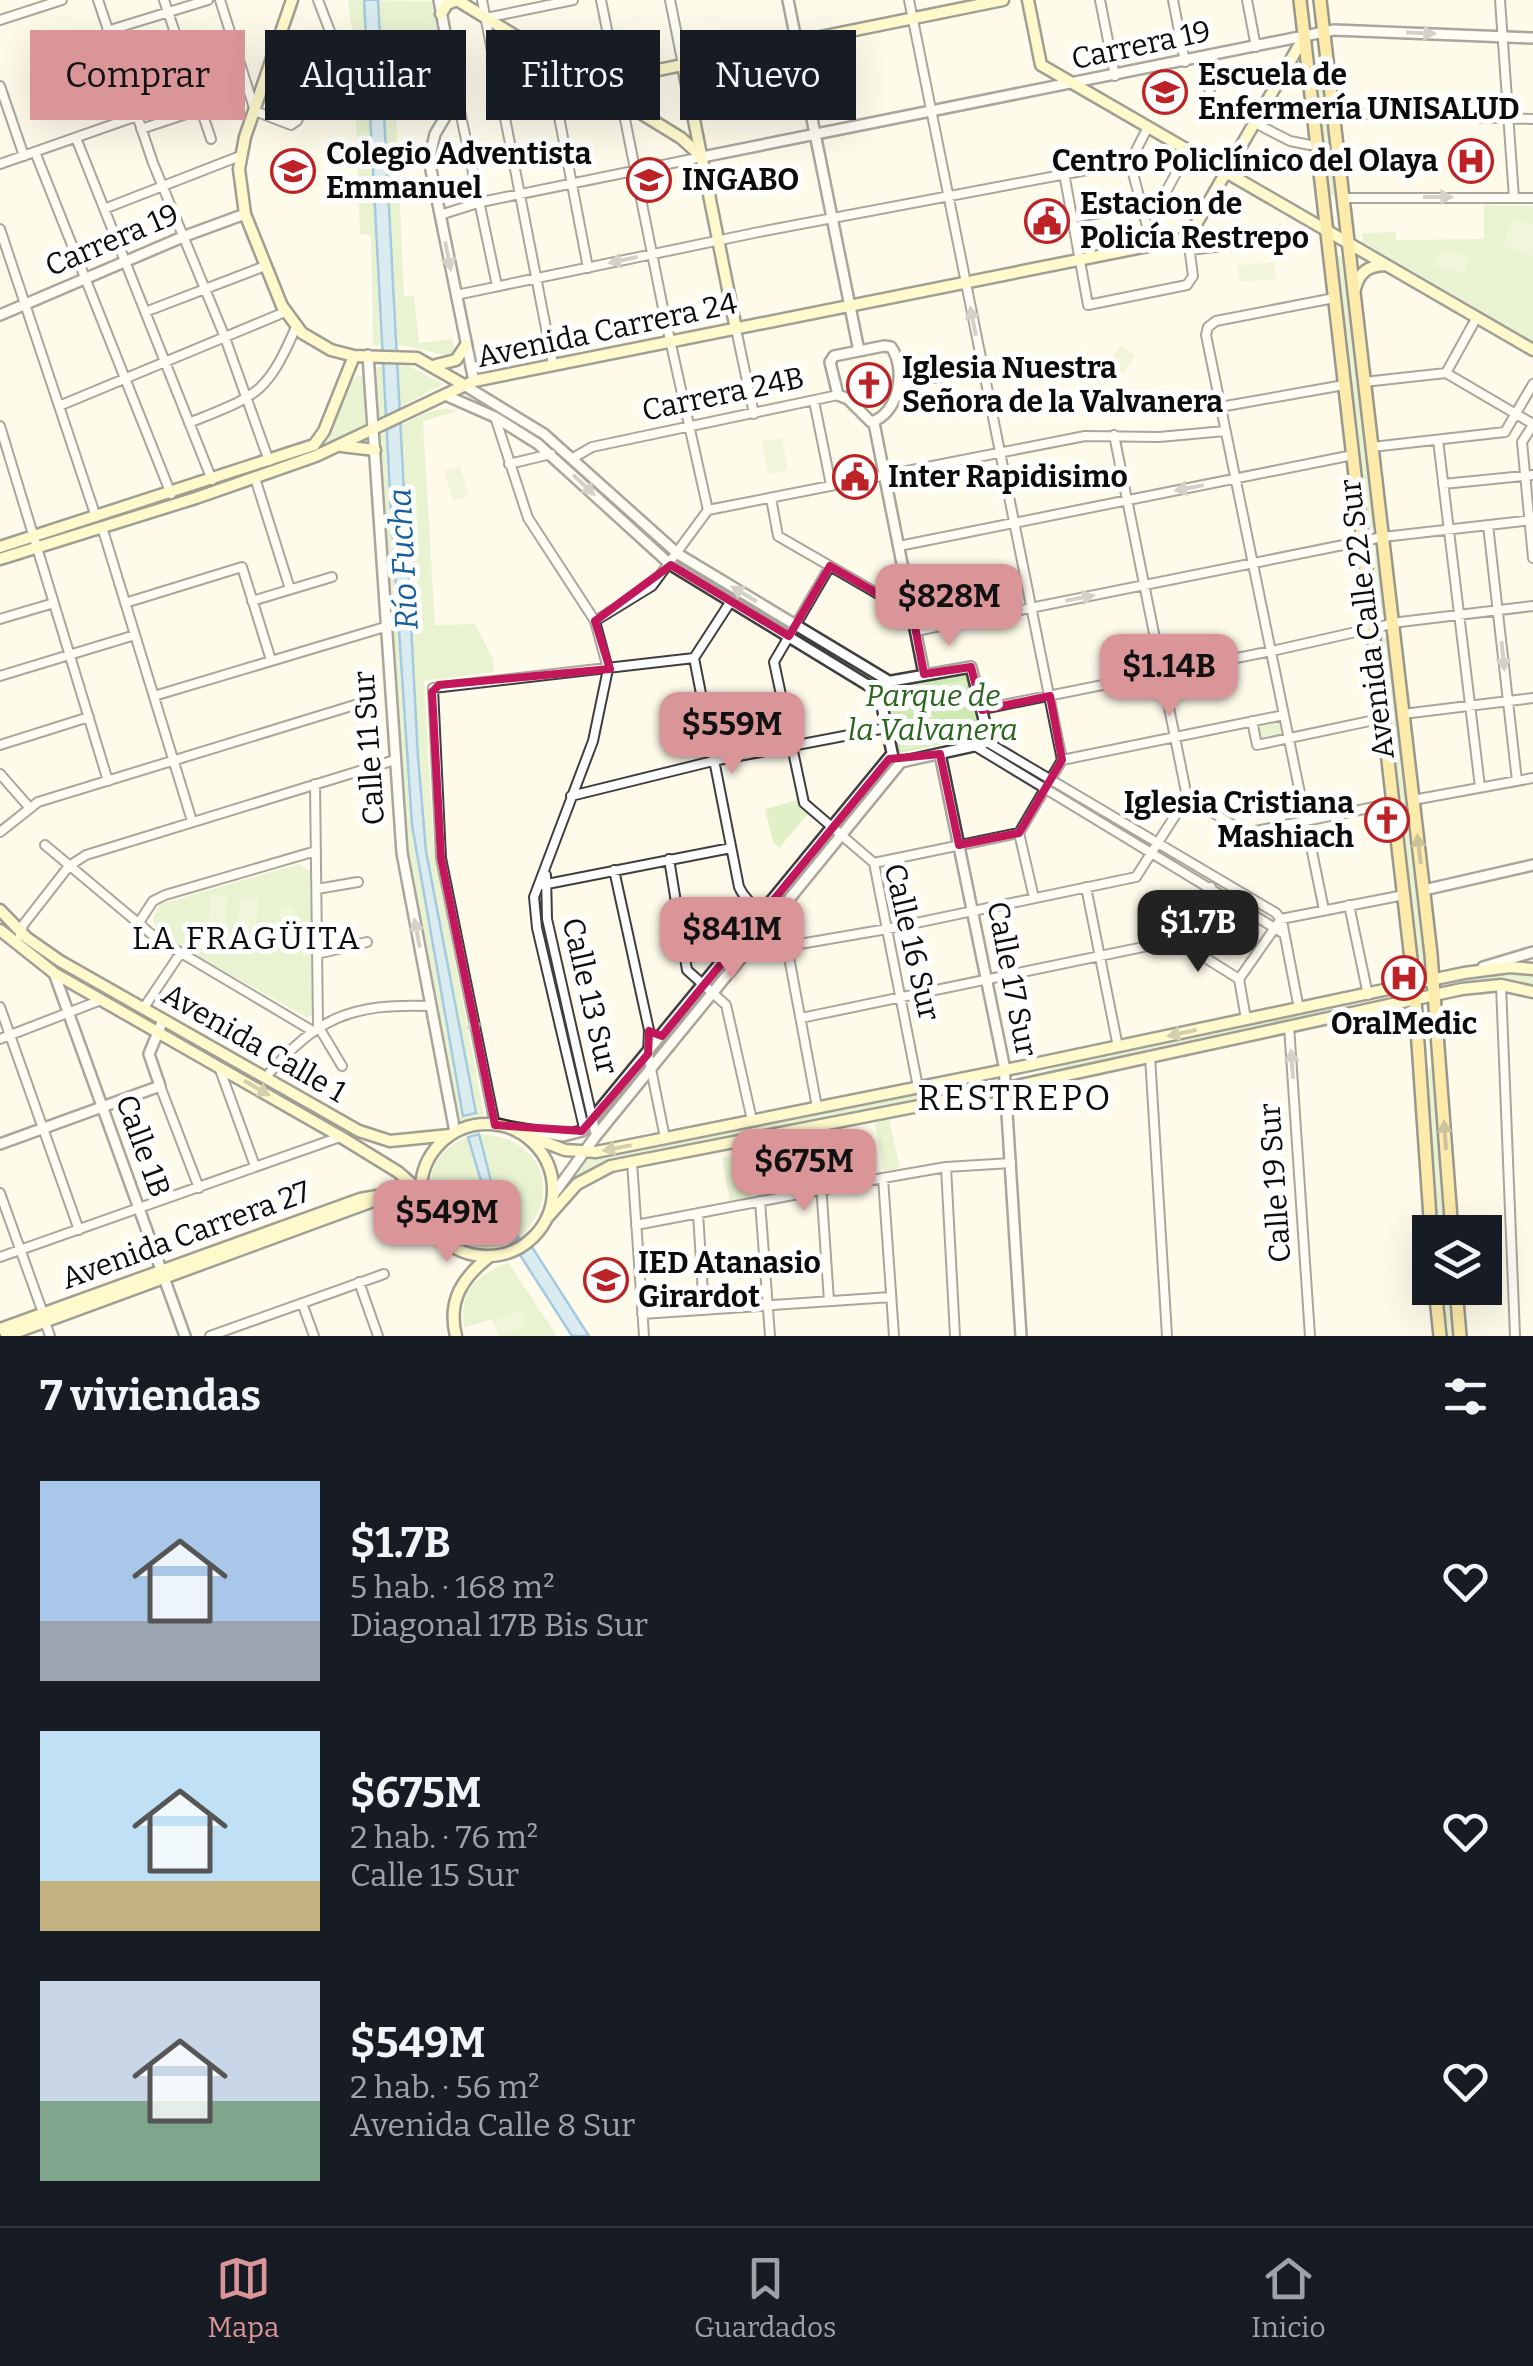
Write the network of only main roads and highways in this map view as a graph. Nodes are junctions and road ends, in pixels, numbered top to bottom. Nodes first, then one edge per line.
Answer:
1 (292, 0) edge
2 (1004, 0) edge
3 (1028, 0) edge
4 (1300, 0) edge
5 (1320, 0) edge
6 (468, 1) edge
7 (441, 14) road end
8 (506, 30) edge
9 (849, 30) edge
10 (1304, 37) junction
11 (652, 120) edge
12 (694, 120) edge
13 (702, 157) junction
14 (1226, 172) junction
15 (1327, 231) junction
16 (1349, 244) junction
17 (1386, 265) junction
18 (1354, 292) junction
19 (736, 329) junction
20 (466, 345) road end
21 (1533, 350) edge
22 (354, 356) junction
23 (434, 365) junction
24 (469, 383) junction
25 (314, 445) junction
26 (341, 446) junction
27 (375, 450) road end
28 (99, 522) junction
29 (37, 542) junction
30 (0, 547) edge
31 (0, 559) edge
32 (0, 910) edge
33 (0, 930) edge
34 (1533, 969) edge
35 (1433, 980) junction
36 (1414, 985) junction
37 (1533, 992) edge
38 (1434, 995) junction
39 (1415, 1000) junction
40 (1329, 1004) junction
41 (1332, 1017) junction
42 (518, 1132) junction
43 (452, 1133) junction
44 (422, 1198) junction
45 (1430, 1215) edge
46 (1451, 1215) edge
47 (546, 1218) junction
48 (492, 1255) junction
49 (1437, 1305) edge
50 (1457, 1305) edge
51 (44, 1318) junction
52 (0, 1329) edge
53 (6, 1336) edge
54 (456, 1336) edge
55 (1440, 1336) edge
56 (1460, 1336) edge

1 - 22 main road
2 - 9 main road
3 - 14 main road
4 - 10 main road, Avenida Calle 22 Sur
5 - 16 main road, Avenida Calle 22 Sur
6 - 7 main road
6 - 8 main road
10 - 14 main road
10 - 15 main road, Avenida Calle 22 Sur
11 - 13 main road
12 - 13 main road
13 - 19 main road
14 - 15 main road
14 - 19 main road, Avenida Carrera 24
15 - 16 main road
15 - 36 main road, Avenida Calle 22 Sur
16 - 17 main road
16 - 18 main road, Avenida Calle 22 Sur
17 - 18 main road
17 - 21 main road
35 -> 18 main road, Avenida Calle 22 Sur
19 - 24 main road, Avenida Carrera 24
20 - 23 main road
22 - 23 main road
22 - 25 main road
23 - 24 main road
24 - 26 main road, Avenida Carrera 24
25 - 26 main road
25 - 28 main road, Avenida Carrera 24
26 - 27 main road
26 - 28 main road, Avenida Carrera 24
28 - 29 main road, Avenida Carrera 24
29 - 30 main road, Avenida Carrera 24
29 - 31 main road, Avenida Carrera 24
32 - 43 main road, Avenida Calle 1
33 -> 44 main road, Avenida Calle 1
34 - 35 main road
35 - 36 main road
35 - 38 main road, Avenida Calle 22 Sur
36 - 39 main road, Avenida Calle 22 Sur
36 - 40 main road
37 - 38 main road
38 - 39 main road
46 -> 38 main road, Avenida Calle 22 Sur
39 - 41 main road
39 - 45 main road, Avenida Calle 22 Sur
40 - 41 main road
40 -> 42 main road
41 - 47 main road
42 - 43 main road
42 - 47 main road
43 - 44 main road
44 - 48 main road
44 - 51 main road, Avenida Carrera 27
47 - 48 main road
48 - 54 main road
49 - 55 main road
50 - 56 main road
51 - 52 main road, Avenida Carrera 27
51 - 53 main road, Avenida Carrera 27

